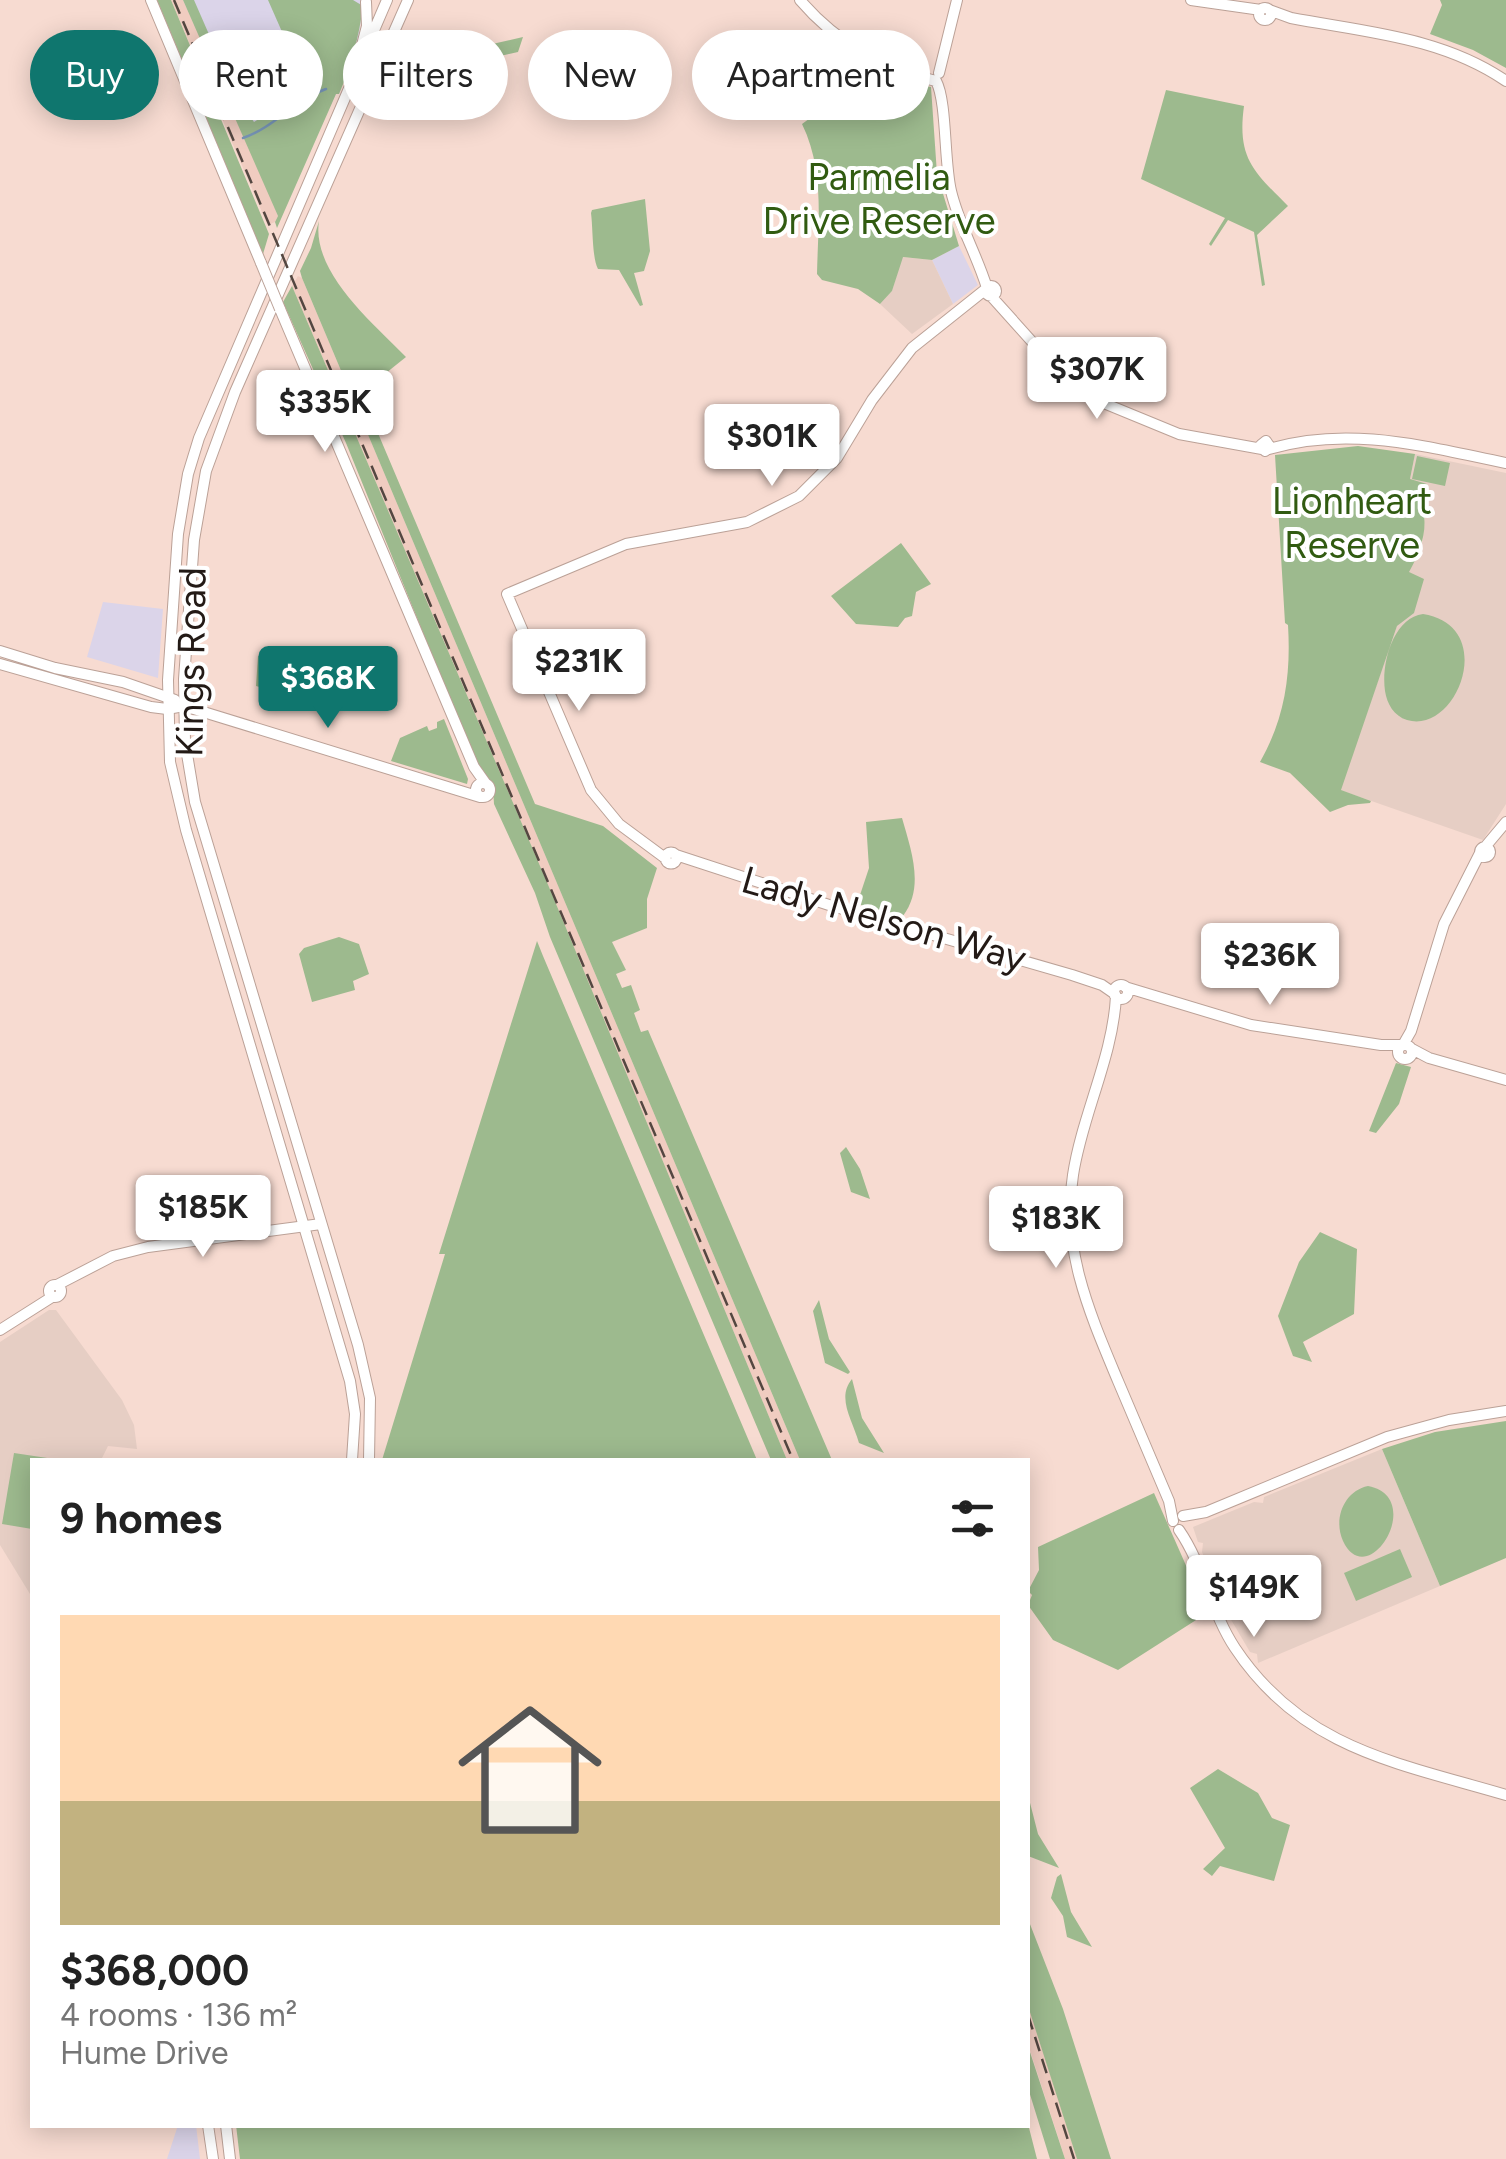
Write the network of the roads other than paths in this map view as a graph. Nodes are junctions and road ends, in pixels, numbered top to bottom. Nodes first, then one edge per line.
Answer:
1 (150, 0) edge
2 (408, 0) edge
3 (800, 0) edge
4 (956, 0) edge
5 (1191, 0) edge
6 (366, 2) dead end
7 (385, 4) edge
8 (402, 15) junction
9 (366, 30) edge
10 (374, 30) edge
11 (941, 78) junction
12 (1506, 80) edge
13 (343, 105) edge
14 (990, 291) junction
15 (1506, 463) edge
16 (0, 651) edge
17 (0, 664) edge
18 (168, 695) junction
19 (184, 706) junction
20 (167, 709) junction
21 (1506, 822) edge
22 (1121, 993) junction
23 (1406, 1050) junction
24 (1506, 1080) edge
25 (322, 1224) junction
26 (305, 1228) junction
27 (0, 1330) edge
28 (1505, 1411) edge
29 (352, 1458) edge
30 (369, 1458) edge
31 (1181, 1523) junction
32 (1506, 1794) edge
33 (208, 2128) edge
34 (226, 2128) edge
35 (213, 2159) edge
36 (230, 2159) edge

1 - 19 street, bridge
2 - 8 street, Kings Road
3 - 11 street
4 - 11 street
5 - 12 street
6 - 9 street
7 - 8 street
7 - 10 street, Kings Road
8 - 19 street, Kings Road
11 - 14 street
13 - 18 street, Kings Road
14 - 15 street
14 - 22 street, Lady Nelson Way
16 - 18 street
17 - 20 street
18 - 19 street
18 - 20 street, Kings Road
19 - 20 street
19 - 25 street, Kings Road
20 - 26 street, Kings Road
21 - 23 street
22 - 23 street, Lady Nelson Way
22 - 31 street
23 - 24 street
25 - 26 street
25 - 30 street, Kings Road
26 - 27 street
26 - 29 street, Kings Road
28 - 31 street
31 - 32 street
33 - 35 street
34 - 36 street

